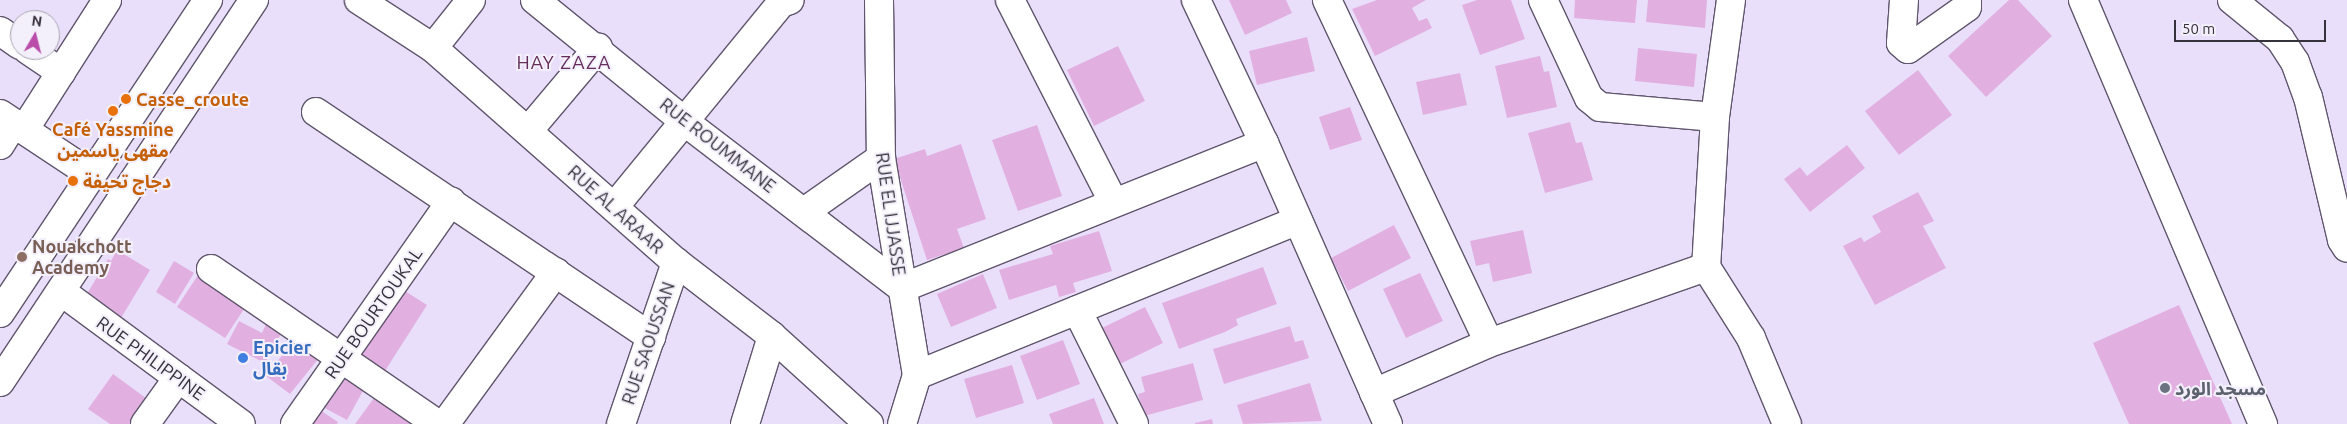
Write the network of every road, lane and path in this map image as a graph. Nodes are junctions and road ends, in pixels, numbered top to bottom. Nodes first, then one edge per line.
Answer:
1 (106, 0) edge
2 (208, 0) edge
3 (254, 0) edge
4 (359, 0) edge
5 (471, 0) edge
6 (535, 0) edge
7 (879, 0) edge
8 (1010, 0) edge
9 (1196, 0) edge
10 (1327, 0) edge
11 (1543, 0) edge
12 (1731, 0) edge
13 (1904, 0) edge
14 (1967, 0) edge
15 (2083, 0) edge
16 (2232, 0) edge
17 (779, 1) edge
18 (433, 48) junction
19 (598, 48) junction
20 (43, 60) edge
21 (61, 72) junction
22 (316, 112) dead end
23 (1715, 117) junction
24 (685, 122) junction
25 (10, 128) edge
26 (528, 131) junction
27 (1264, 143) junction
28 (881, 158) junction
29 (92, 175) junction
30 (451, 201) junction
31 (1113, 201) junction
32 (615, 206) junction
33 (804, 212) junction
34 (1298, 220) junction
35 (2347, 248) edge
36 (676, 262) junction
37 (1706, 267) junction
38 (211, 269) dead end
39 (556, 272) junction
40 (902, 288) junction
41 (62, 292) junction
42 (3, 301) edge
43 (1077, 310) junction
44 (772, 336) junction
45 (651, 337) junction
46 (1489, 344) junction
47 (341, 359) junction
48 (918, 375) junction
49 (178, 378) junction
50 (0, 382) edge
51 (1374, 393) junction
52 (145, 424) edge
53 (241, 424) edge
54 (295, 424) edge
55 (437, 424) edge
56 (445, 424) edge
57 (620, 424) edge
58 (745, 424) edge
59 (869, 424) edge
60 (902, 424) edge
61 (1134, 424) edge
62 (1388, 424) edge
63 (1787, 424) edge
64 (2263, 424) edge

1 - 21 street
2 - 29 street
3 - 41 street
4 - 18 street, RUE AL ARAAR
5 - 18 street
6 - 19 street, RUE ROUMMANE
7 - 28 street, RUE EL IJJASSE
8 - 31 street
9 - 27 street
10 - 46 street
11 - 23 street
12 - 23 street
13 - 14 street
15 - 64 street
16 - 35 street
17 - 24 street
18 - 26 street, RUE AL ARAAR
19 - 24 street, RUE ROUMMANE
19 - 26 street
20 - 21 street
21 - 25 street
22 - 30 street
23 - 37 street
24 - 32 street
24 - 33 street, RUE ROUMMANE
25 - 29 street
26 - 32 street, RUE AL ARAAR
27 - 31 street
27 - 34 street
28 - 33 street
28 - 40 street, RUE EL IJJASSE
29 - 42 street
30 - 39 street
30 - 47 street, RUE BOURTOUKAL
31 - 40 street
32 - 36 street, RUE AL ARAAR
33 - 40 street, RUE ROUMMANE
34 - 43 street
34 - 51 street
36 - 44 street, RUE AL ARAAR
36 - 45 street, RUE SAOUSSAN
37 - 46 street
37 - 63 street
38 - 47 street
39 - 45 street
39 - 56 street
40 - 48 street, RUE EL IJJASSE
41 - 49 street, RUE PHILIPPINE
41 - 50 street
43 - 48 street
43 - 61 street
44 - 58 street
44 - 59 street, RUE AL ARAAR
45 - 57 street, RUE SAOUSSAN
46 - 51 street
47 - 54 street, RUE BOURTOUKAL
47 - 55 street
48 - 60 street, RUE EL IJJASSE
49 - 52 street
49 - 53 street, RUE PHILIPPINE
51 - 62 street

